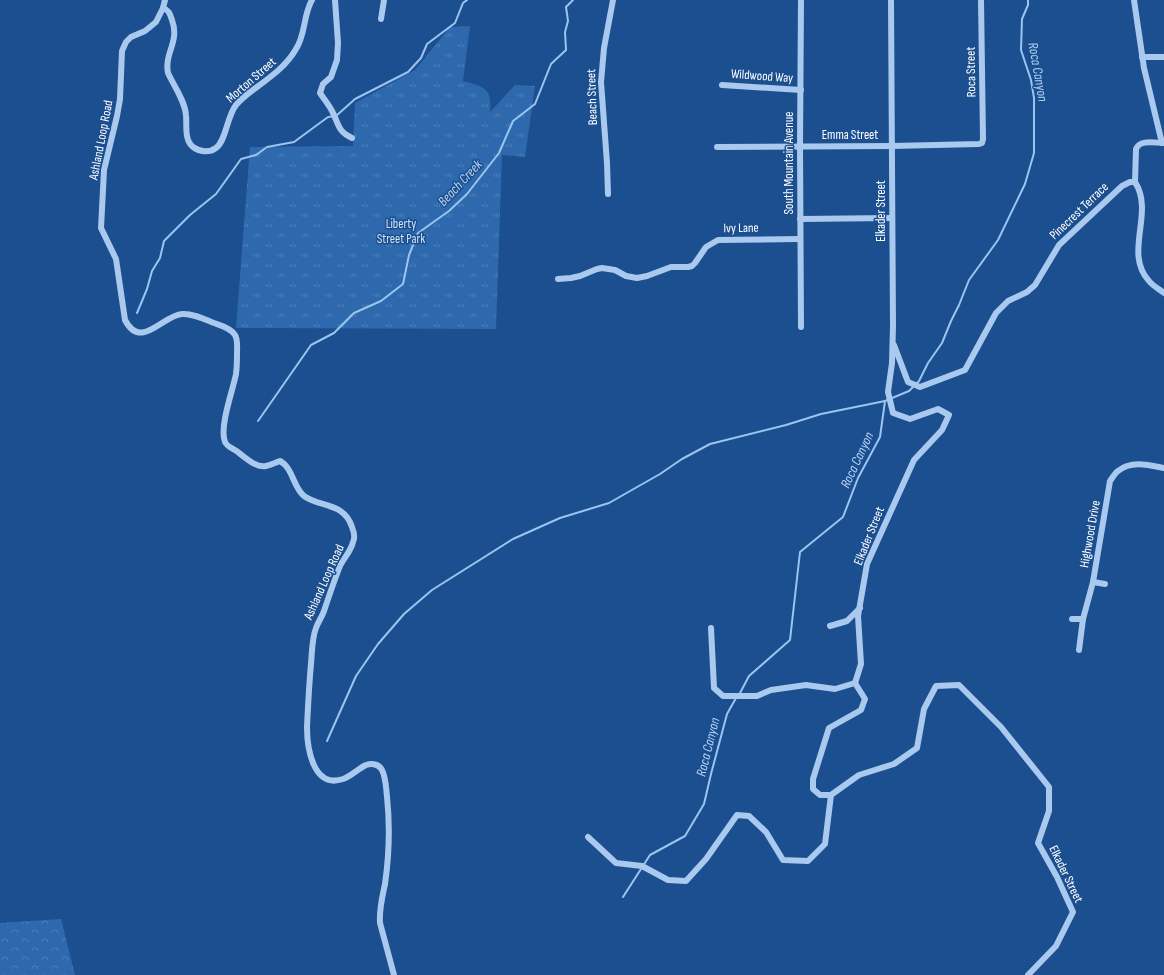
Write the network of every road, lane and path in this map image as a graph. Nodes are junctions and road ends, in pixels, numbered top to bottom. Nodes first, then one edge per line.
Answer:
1 (165, 0) edge
2 (312, 0) edge
3 (335, 0) edge
4 (384, 0) edge
5 (613, 0) edge
6 (801, 0) edge
7 (891, 0) edge
8 (981, 0) edge
9 (1134, 0) edge
10 (163, 8) junction
11 (381, 19) dead end
12 (1142, 57) junction
13 (1164, 57) edge
14 (722, 84) dead end
15 (801, 90) junction
16 (352, 138) dead end
17 (982, 143) joint
18 (1163, 143) edge
19 (800, 146) junction
20 (892, 146) junction
21 (717, 147) dead end
22 (1135, 182) junction
23 (608, 194) dead end
24 (892, 218) junction
25 (800, 219) junction
26 (800, 239) junction
27 (558, 279) dead end
28 (1164, 292) edge
29 (800, 327) dead end
30 (893, 340) junction
31 (1164, 468) edge
32 (1093, 582) junction
33 (1105, 584) dead end
34 (860, 608) junction
35 (1072, 619) dead end
36 (1083, 619) junction
37 (830, 626) dead end
38 (711, 628) dead end
39 (1079, 650) dead end
40 (855, 683) junction
41 (831, 795) junction
42 (588, 837) dead end
43 (394, 975) edge
44 (1028, 975) edge

1 - 10 street, Ashland Loop Road
2 - 10 street, Morton Street
3 - 16 street
4 - 11 street
5 - 23 street, Beach Street
6 - 15 street, South Mountain Avenue
7 - 20 street, Elkader Street
8 - 17 street, Roca Street
9 - 12 street
10 - 43 street, Ashland Loop Road
12 - 13 street
12 - 18 street
14 - 15 street, Wildwood Way
15 - 19 street, South Mountain Avenue
17 - 20 street, Emma Street
18 - 22 street
19 - 20 street, Emma Street
19 - 21 street, Emma Street
19 - 25 street, South Mountain Avenue
20 - 24 street, Elkader Street
22 - 28 street
22 - 30 street, Pinecrest Terrace
24 - 25 street
24 - 30 street, Elkader Street
25 - 26 street, South Mountain Avenue
26 - 27 street, Ivy Lane
26 - 29 street, South Mountain Avenue
30 - 34 street, Elkader Street
31 - 32 street, Highwood Drive
32 - 33 street
32 - 36 street, Highwood Drive
34 - 37 street
34 - 40 street, Elkader Street
35 - 36 street
36 - 39 street, Highwood Drive
38 - 40 street
40 - 41 street
41 - 42 street
41 - 44 street, Elkader Street

